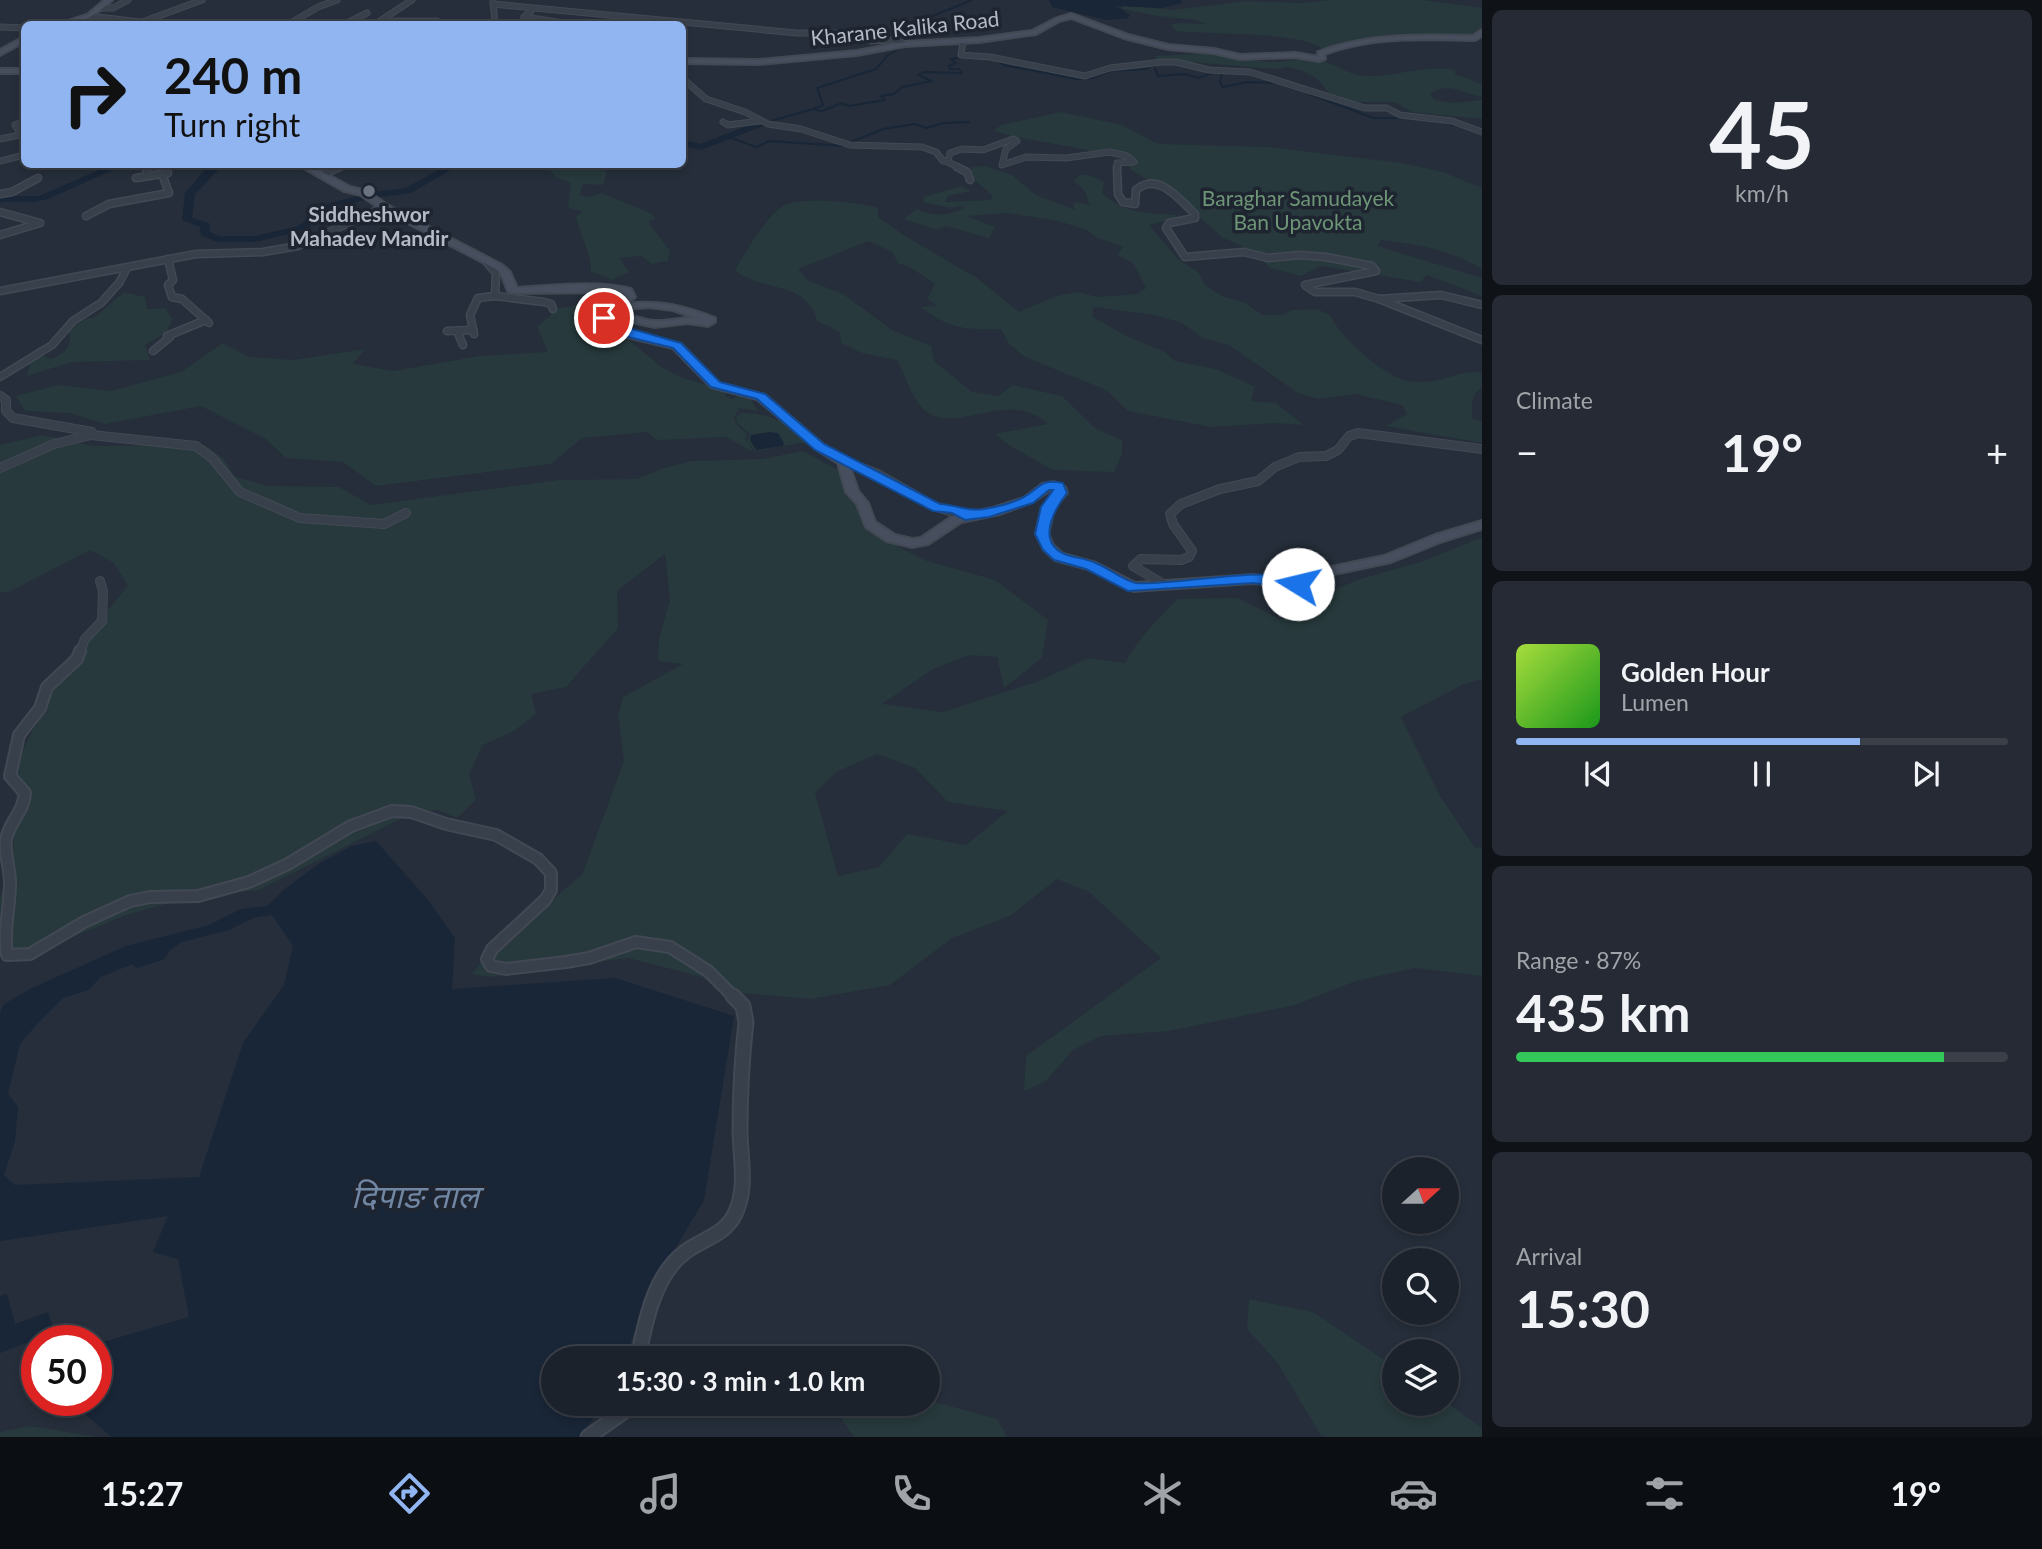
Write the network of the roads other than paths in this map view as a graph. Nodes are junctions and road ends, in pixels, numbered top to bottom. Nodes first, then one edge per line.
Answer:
1 (109, 0) edge
2 (128, 0) edge
3 (198, 0) edge
4 (337, 0) edge
5 (412, 0) edge
6 (493, 2) edge
7 (102, 8) junction
8 (531, 10) junction
9 (367, 13) dead end
10 (89, 16) junction
11 (72, 21) edge
12 (125, 21) edge
13 (145, 21) edge
14 (294, 21) edge
15 (351, 21) edge
16 (381, 21) edge
17 (495, 21) edge
18 (551, 21) edge
19 (682, 21) edge
20 (686, 21) edge
21 (0, 27) edge
22 (21, 28) edge
23 (1482, 32) edge
24 (21, 41) edge
25 (963, 41) junction
26 (905, 44) junction
27 (0, 53) edge
28 (686, 61) edge
29 (0, 71) edge
30 (21, 71) edge
31 (686, 82) edge
32 (760, 121) junction
33 (723, 122) dead end
34 (1482, 132) edge
35 (21, 136) edge
36 (0, 139) edge
37 (21, 156) edge
38 (0, 161) edge
39 (946, 161) junction
40 (146, 168) edge
41 (309, 168) edge
42 (337, 168) edge
43 (322, 175) junction
44 (149, 176) junction
45 (38, 178) dead end
46 (136, 178) dead end
47 (971, 180) dead end
48 (0, 194) edge
49 (384, 207) junction
50 (0, 212) edge
51 (86, 216) dead end
52 (0, 235) edge
53 (484, 259) junction
54 (168, 260) junction
55 (127, 268) junction
56 (0, 291) edge
57 (495, 296) junction
58 (1379, 299) junction
59 (1482, 306) edge
60 (553, 309) dead end
61 (447, 331) dead end
62 (457, 331) junction
63 (1482, 340) edge
64 (463, 345) dead end
65 (153, 351) dead end
66 (0, 377) edge
67 (0, 396) edge
68 (91, 435) junction
69 (1482, 449) edge
70 (843, 461) junction
71 (0, 468) edge
72 (406, 513) dead end
73 (965, 516) junction
74 (1482, 525) edge
75 (100, 580) dead end
76 (1166, 585) junction
77 (641, 1346) edge
78 (618, 1416) edge
79 (588, 1437) edge

1 - 7 main road
2 - 7 street
3 - 13 street
4 - 14 street
5 - 16 street
6 - 8 street
6 - 17 street
7 - 10 main road
8 - 18 street
8 - 19 street
9 - 15 street
10 - 11 main road
10 - 12 street
20 - 26 street
21 - 22 street
23 - 25 main road, Kharane Kalika Road
24 - 27 main road
25 - 26 main road, Kharane Kalika Road
25 - 34 street
26 - 28 main road, Kharane Kalika Road
29 - 30 main road
31 - 32 street
32 - 33 street
32 - 39 street
35 - 36 street
37 - 38 street
39 - 47 street
39 - 58 street
40 - 44 street
41 - 43 main road
42 - 43 street
43 - 49 main road
44 - 46 street
44 - 51 street
45 - 48 street
49 - 53 main road
49 - 54 street
50 - 52 street
53 - 57 street
53 - 70 main road
54 - 55 street
54 - 65 street
55 - 56 street
55 - 66 street
57 - 60 street
57 - 62 street
58 - 59 street
58 - 63 street
61 - 62 street
62 - 64 street
67 - 68 street
68 - 71 street
68 - 72 street
69 - 76 street
70 - 73 street
70 - 73 main road
73 - 76 main road
74 - 76 main road
75 - 77 street
78 - 79 street

